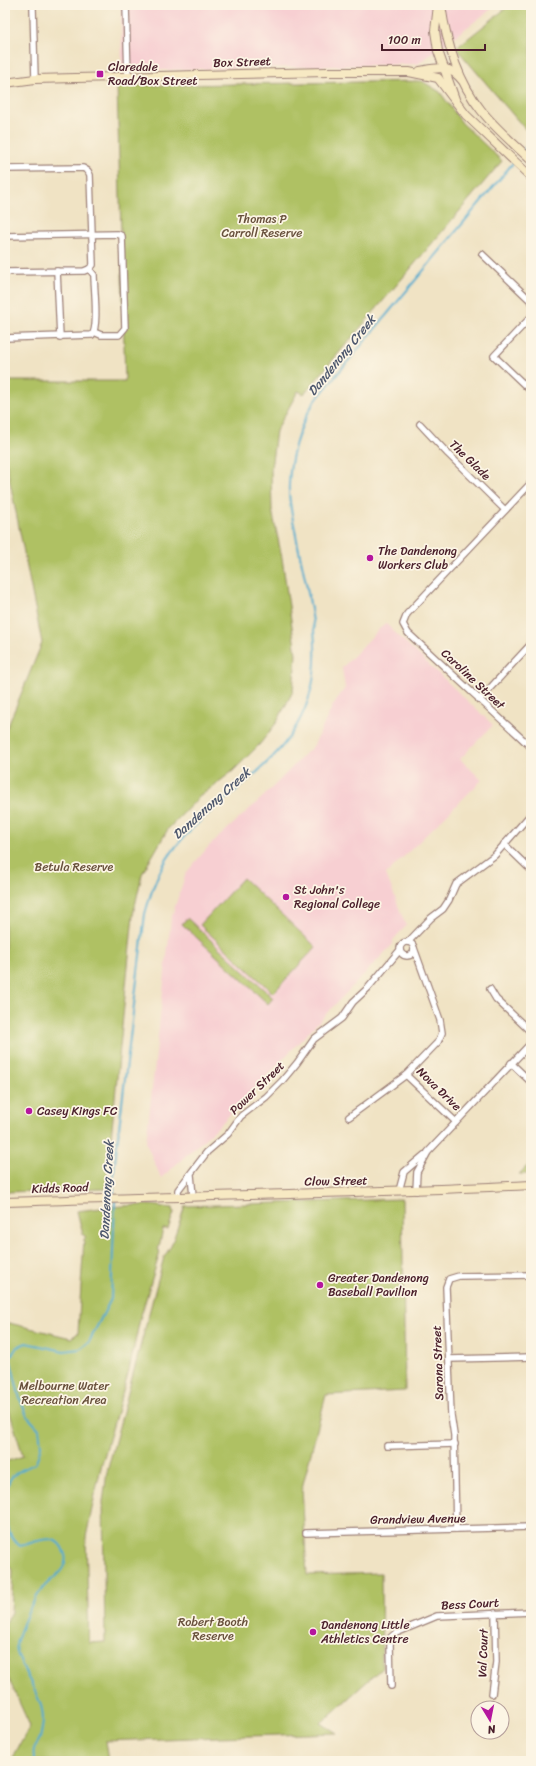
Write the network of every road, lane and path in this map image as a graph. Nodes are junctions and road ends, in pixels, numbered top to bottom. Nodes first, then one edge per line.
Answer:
1 (126, 5) edge
2 (439, 5) edge
3 (33, 8) dead end
4 (442, 67) junction
5 (409, 72) junction
6 (128, 77) junction
7 (35, 79) junction
8 (5, 83) edge
9 (464, 83) junction
10 (456, 102) junction
11 (531, 160) edge
12 (5, 169) edge
13 (529, 175) edge
14 (92, 234) junction
15 (5, 236) edge
16 (482, 254) dead end
17 (89, 269) junction
18 (58, 271) junction
19 (5, 272) edge
20 (531, 301) edge
21 (531, 317) edge
22 (94, 332) junction
23 (60, 337) junction
24 (5, 338) edge
25 (531, 391) edge
26 (420, 424) dead end
27 (531, 483) edge
28 (505, 510) junction
29 (531, 644) edge
30 (479, 700) junction
31 (531, 747) edge
32 (531, 814) edge
33 (504, 844) junction
34 (531, 870) edge
35 (422, 929) junction
36 (408, 942) junction
37 (414, 948) junction
38 (400, 950) junction
39 (407, 956) junction
40 (388, 965) junction
41 (421, 969) junction
42 (490, 989) dead end
43 (531, 1032) edge
44 (531, 1043) edge
45 (511, 1063) junction
46 (406, 1076) junction
47 (531, 1082) edge
48 (349, 1117) dead end
49 (456, 1122) junction
50 (428, 1152) junction
51 (191, 1175) junction
52 (531, 1185) edge
53 (399, 1191) junction
54 (416, 1191) junction
55 (193, 1196) junction
56 (178, 1197) junction
57 (141, 1198) joint
58 (5, 1202) edge
59 (531, 1275) edge
60 (531, 1357) edge
61 (448, 1359) junction
62 (455, 1444) junction
63 (387, 1446) dead end
64 (531, 1527) edge
65 (456, 1529) junction
66 (306, 1533) dead end
67 (531, 1612) edge
68 (495, 1614) junction
69 (391, 1686) dead end
70 (492, 1694) dead end

1 - 6 street
2 - 4 main road
2 - 9 main road
3 - 7 street
4 - 5 main road, Box Street
4 - 9 main road
4 - 10 main road
5 - 6 main road, Box Street
5 - 10 main road, Box Street
6 - 7 main road, Box Street
7 - 8 main road, Box Street
9 - 11 main road
10 - 13 main road, Box Street
12 - 14 street
14 - 15 street
14 - 17 street
14 - 22 street
16 - 20 street
17 - 18 street
17 - 22 street
18 - 19 street
18 - 23 street
21 - 25 street
22 - 23 street
23 - 24 street
26 - 28 street, The Glade
27 - 28 street
28 - 30 street, Caroline Street
29 - 30 street
30 - 31 street, Caroline Street
32 - 33 street
33 - 34 street
33 - 35 street
35 - 36 street
35 - 37 street
36 - 37 street
36 - 38 street
37 - 39 street
37 - 41 street, Nova Drive
38 - 39 street
38 - 40 street, Power Street
39 - 40 street, Power Street
39 - 41 street, Nova Drive
40 - 51 street, Power Street
41 - 46 street, Nova Drive
42 - 43 street
44 - 45 street
45 - 47 street
45 - 49 street
46 - 48 street
46 - 49 street, Nova Drive
49 - 50 street
50 - 53 street
50 - 54 street
51 - 55 street
51 - 56 street, Power Street
52 - 54 main road, Clow Street
53 - 54 main road, Clow Street
53 - 55 main road, Clow Street
55 - 56 main road, Clow Street
56 - 57 main road, Clow Street
57 - 58 main road, Kidds Road
59 - 61 street, Sarona Street
60 - 61 street
61 - 62 street, Sarona Street
62 - 63 street
62 - 65 street, Sarona Street
64 - 65 street, Grandview Avenue
65 - 66 street, Grandview Avenue
67 - 68 street, Bess Court
68 - 69 street, Bess Court
68 - 70 street, Val Court

